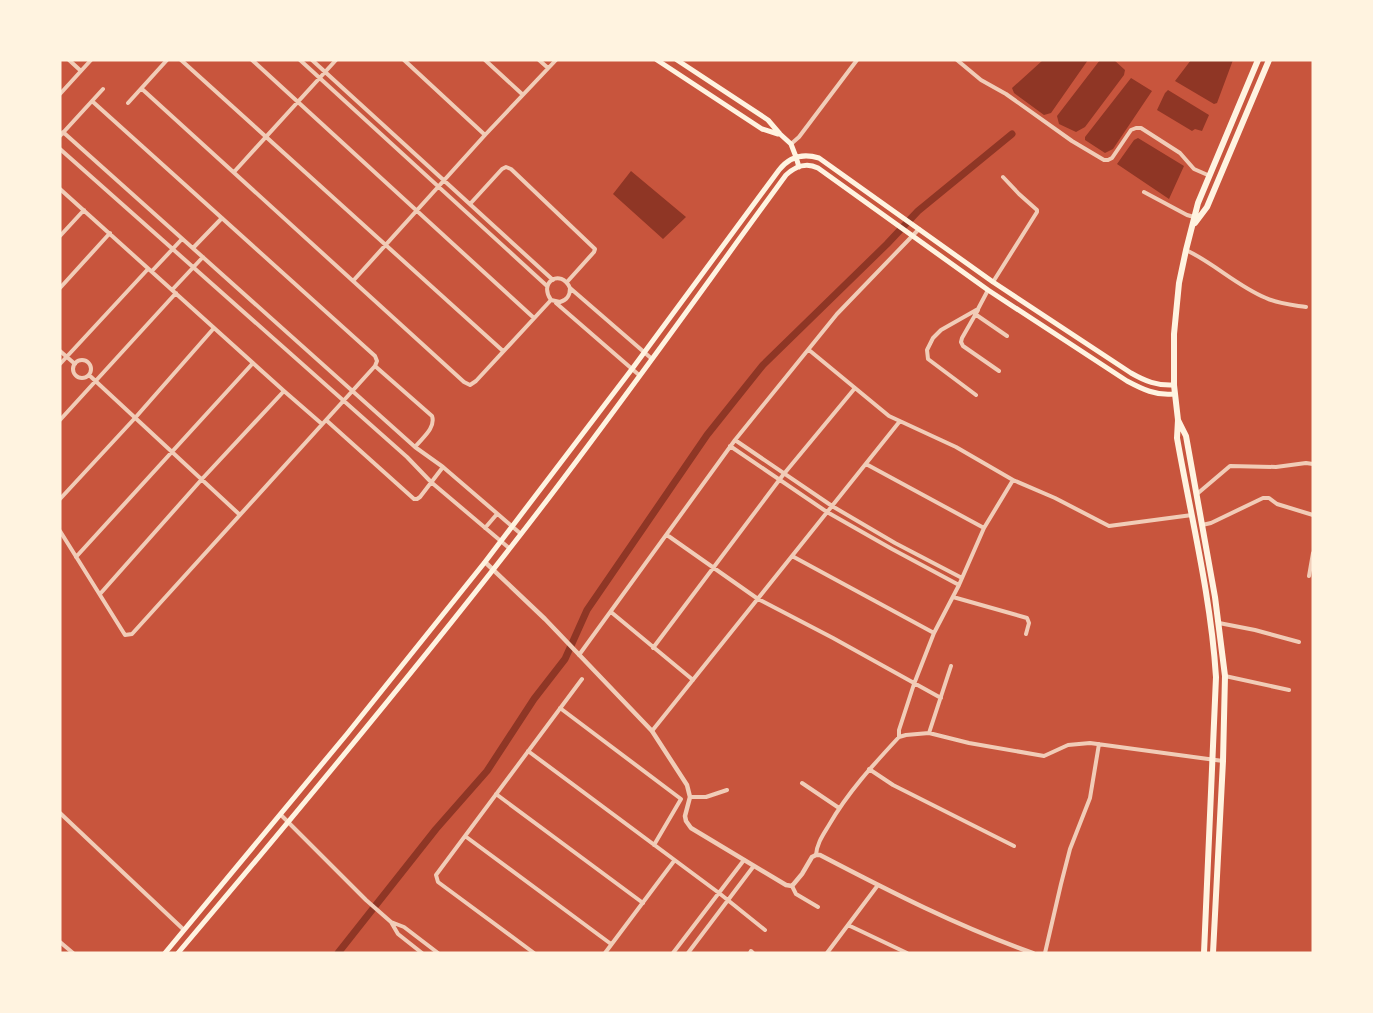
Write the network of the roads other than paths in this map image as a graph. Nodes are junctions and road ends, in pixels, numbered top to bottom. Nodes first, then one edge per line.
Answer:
1 (69, 60) edge
2 (91, 60) edge
3 (167, 60) edge
4 (181, 60) edge
5 (252, 60) edge
6 (300, 60) edge
7 (312, 60) edge
8 (336, 60) edge
9 (404, 60) edge
10 (485, 60) edge
11 (539, 60) edge
12 (556, 60) edge
13 (657, 60) edge
14 (677, 60) edge
15 (857, 60) edge
16 (957, 60) edge
17 (1258, 60) edge
18 (1269, 60) edge
19 (548, 68) junction
20 (81, 71) junction
21 (325, 72) junction
22 (320, 78) junction
23 (142, 88) junction
24 (103, 89) dead end
25 (60, 94) edge
26 (522, 94) junction
27 (92, 101) junction
28 (298, 102) junction
29 (128, 103) dead end
30 (62, 134) edge
31 (780, 134) junction
32 (484, 135) junction
33 (265, 138) junction
34 (791, 144) junction
35 (60, 148) edge
36 (796, 157) junction
37 (799, 167) junction
38 (234, 172) junction
39 (1210, 176) junction
40 (1003, 177) dead end
41 (444, 180) junction
42 (438, 186) junction
43 (60, 189) edge
44 (1144, 192) dead end
45 (470, 204) junction
46 (84, 210) junction
47 (416, 210) junction
48 (1195, 217) junction
49 (222, 218) junction
50 (1193, 226) junction
51 (917, 228) junction
52 (110, 233) junction
53 (911, 235) junction
54 (60, 236) edge
55 (182, 239) junction
56 (385, 245) junction
57 (193, 248) junction
58 (1186, 248) junction
59 (172, 249) junction
60 (203, 257) junction
61 (193, 267) junction
62 (150, 270) junction
63 (553, 280) junction
64 (353, 281) junction
65 (567, 282) junction
66 (993, 282) junction
67 (547, 286) junction
68 (60, 288) edge
69 (570, 288) junction
70 (988, 290) junction
71 (174, 292) junction
72 (553, 301) junction
73 (1306, 307) dead end
74 (978, 309) junction
75 (975, 314) junction
76 (534, 318) junction
77 (214, 328) junction
78 (1006, 336) dead end
79 (809, 350) junction
80 (60, 351) edge
81 (503, 351) junction
82 (644, 352) junction
83 (1102, 354) junction
84 (67, 357) junction
85 (652, 358) junction
86 (1097, 362) junction
87 (253, 363) junction
88 (60, 364) edge
89 (75, 364) junction
90 (375, 366) junction
91 (632, 369) junction
92 (999, 371) dead end
93 (89, 375) junction
94 (639, 375) junction
95 (95, 381) junction
96 (1174, 386) junction
97 (855, 388) junction
98 (352, 391) junction
99 (615, 391) junction
100 (284, 392) junction
101 (1174, 394) junction
102 (976, 395) dead end
103 (623, 397) junction
104 (344, 401) junction
105 (135, 418) junction
106 (60, 420) edge
107 (326, 420) junction
108 (1178, 420) junction
109 (900, 421) junction
110 (322, 424) junction
111 (735, 440) junction
112 (730, 446) junction
113 (415, 447) junction
114 (172, 452) junction
115 (866, 464) junction
116 (1313, 464) edge
117 (443, 467) junction
118 (784, 473) junction
119 (202, 479) junction
120 (780, 479) junction
121 (1013, 480) junction
122 (430, 484) junction
123 (1196, 494) junction
124 (60, 499) edge
125 (832, 506) junction
126 (827, 512) junction
127 (497, 514) junction
128 (240, 515) junction
129 (1191, 515) junction
130 (1313, 515) edge
131 (1202, 525) junction
132 (513, 527) junction
133 (485, 528) junction
134 (984, 528) junction
135 (60, 531) edge
136 (521, 534) junction
137 (666, 535) junction
138 (501, 541) junction
139 (895, 543) junction
140 (510, 548) junction
141 (892, 549) junction
142 (1313, 552) edge
143 (792, 556) junction
144 (76, 557) junction
145 (485, 562) junction
146 (713, 568) junction
147 (493, 569) junction
148 (1309, 576) dead end
149 (962, 578) junction
150 (959, 585) junction
151 (100, 594) junction
152 (952, 597) junction
153 (758, 599) junction
154 (611, 612) junction
155 (1219, 623) junction
156 (934, 633) junction
157 (1026, 634) dead end
158 (1299, 642) dead end
159 (1222, 645) junction
160 (1214, 646) junction
161 (653, 648) junction
162 (415, 651) junction
163 (578, 654) junction
164 (423, 657) junction
165 (951, 666) dead end
166 (1225, 676) junction
167 (582, 679) dead end
168 (693, 680) junction
169 (914, 684) junction
170 (1289, 690) dead end
171 (940, 698) junction
172 (560, 708) junction
173 (652, 731) junction
174 (929, 733) junction
175 (899, 737) junction
176 (1099, 744) junction
177 (528, 751) junction
178 (1214, 760) junction
179 (1223, 761) junction
180 (869, 769) junction
181 (802, 783) dead end
182 (727, 790) dead end
183 (496, 794) junction
184 (690, 796) junction
185 (839, 808) junction
186 (60, 813) edge
187 (280, 814) junction
188 (288, 821) junction
189 (465, 836) junction
190 (654, 845) junction
191 (1014, 846) dead end
192 (816, 855) junction
193 (744, 860) junction
194 (674, 861) junction
195 (753, 867) junction
196 (878, 885) junction
197 (792, 886) junction
198 (719, 893) junction
199 (728, 900) junction
200 (643, 903) junction
201 (818, 907) dead end
202 (391, 922) junction
203 (1206, 923) junction
204 (1215, 924) junction
205 (848, 925) junction
206 (184, 930) junction
207 (765, 930) dead end
208 (60, 942) edge
209 (423, 942) junction
210 (611, 945) junction
211 (418, 950) junction
212 (73, 953) edge
213 (165, 953) edge
214 (178, 953) edge
215 (422, 953) edge
216 (438, 953) edge
217 (534, 953) edge
218 (605, 953) edge
219 (673, 953) edge
220 (688, 953) edge
221 (827, 953) edge
222 (907, 953) edge
223 (1032, 953) edge
224 (1045, 953) edge
225 (1204, 953) edge
226 (1213, 953) edge

1 - 20 street
2 - 20 street
3 - 23 street
4 - 33 street
5 - 28 street
6 - 22 street
7 - 21 street
8 - 21 street
9 - 32 street
10 - 26 street
11 - 19 street
12 - 19 street
13 - 31 main road
14 - 31 main road
15 - 34 street
16 - 39 street
17 - 39 highway
18 - 50 highway
19 - 26 street
20 - 25 street
21 - 22 street
21 - 41 street
22 - 28 street
22 - 42 street
23 - 29 street
23 - 38 street
24 - 27 street
26 - 32 street
27 - 30 street
27 - 49 street
28 - 33 street
28 - 47 street
30 - 55 street
31 - 34 main road
32 - 41 street
33 - 38 street
33 - 56 street
34 - 36 main road
35 - 59 street
36 - 37 main road
36 - 51 main road
36 - 82 main road
37 - 53 main road
37 - 85 main road
38 - 64 street
39 - 48 highway
40 - 66 street
41 - 42 street
41 - 45 street
42 - 47 street
42 - 67 street
43 - 46 street
44 - 48 street
45 - 63 street
45 - 65 street
46 - 52 street
46 - 54 street
47 - 56 street
47 - 76 street
48 - 50 highway
49 - 57 street
49 - 90 street
50 - 58 highway
51 - 53 street
51 - 66 main road
52 - 62 street
52 - 68 street
53 - 70 main road
53 - 79 street
55 - 57 street
55 - 59 street
56 - 64 street
56 - 81 street
57 - 60 street
58 - 73 street
58 - 96 highway
59 - 61 street
59 - 62 street
60 - 61 street
60 - 98 street
61 - 71 street
61 - 104 street
62 - 71 street
62 - 84 street
63 - 65 street
63 - 67 street
64 - 81 street
65 - 69 street
66 - 83 main road
67 - 72 street
69 - 72 street
69 - 82 street
70 - 74 street
70 - 86 main road
71 - 77 street
71 - 95 street
72 - 76 street
72 - 91 street
74 - 75 street
74 - 102 street
75 - 78 street
75 - 92 street
76 - 81 street
77 - 87 street
77 - 105 street
79 - 97 street
79 - 111 street
80 - 84 street
82 - 85 street
82 - 91 main road
83 - 86 main road
83 - 96 main road
84 - 88 street
84 - 89 street
85 - 94 main road
86 - 101 main road
87 - 100 street
87 - 114 street
89 - 93 street
89 - 93 street
90 - 98 street
90 - 113 street
91 - 94 street
91 - 99 main road
93 - 95 street
94 - 103 main road
95 - 105 street
95 - 106 street
96 - 101 highway
97 - 109 street
97 - 118 street
98 - 104 street
98 - 113 street
99 - 103 main road
99 - 132 main road
100 - 110 street
100 - 119 street
101 - 108 highway
103 - 136 main road
104 - 107 street
104 - 122 street
105 - 114 street
105 - 124 street
107 - 110 street
107 - 122 street
108 - 123 highway
108 - 129 highway
109 - 115 street
109 - 121 street
110 - 128 street
111 - 112 street
111 - 118 street
112 - 120 street
112 - 137 street
113 - 117 street
114 - 119 street
114 - 144 street
115 - 125 street
115 - 134 street
116 - 123 street
117 - 122 street
117 - 127 street
118 - 120 street
118 - 125 street
119 - 128 street
119 - 151 street
120 - 126 street
120 - 146 street
121 - 129 street
121 - 134 street
122 - 133 street
123 - 131 highway
125 - 126 street
125 - 139 street
126 - 141 street
126 - 143 street
127 - 132 street
127 - 133 street
128 - 151 street
129 - 160 highway
130 - 131 street
131 - 155 highway
132 - 136 street
132 - 138 main road
133 - 138 street
134 - 149 street
135 - 144 street
136 - 140 main road
137 - 146 street
137 - 154 street
138 - 140 street
138 - 145 main road
139 - 141 street
139 - 149 street
140 - 147 main road
141 - 150 street
142 - 148 street
143 - 153 street
143 - 156 street
144 - 151 street
145 - 147 street
145 - 162 main road
146 - 153 street
146 - 161 street
147 - 163 street
147 - 164 main road
149 - 150 street
150 - 152 street
152 - 156 street
152 - 157 street
153 - 168 street
153 - 169 street
154 - 161 street
154 - 163 street
155 - 158 street
155 - 159 highway
156 - 169 street
159 - 160 highway
159 - 166 highway
160 - 178 highway
161 - 168 street
162 - 164 main road
162 - 187 main road
163 - 173 street
164 - 188 main road
165 - 171 street
166 - 170 street
166 - 179 highway
167 - 172 street
168 - 173 street
169 - 171 street
169 - 175 street
171 - 174 street
172 - 177 street
172 - 190 street
173 - 184 street
174 - 175 street
174 - 176 street
175 - 180 street
176 - 178 street
176 - 224 street
177 - 183 street
177 - 190 street
178 - 179 street
178 - 203 highway
179 - 204 highway
180 - 185 street
180 - 191 street
181 - 185 street
182 - 184 street
183 - 189 street
183 - 200 street
184 - 193 street
185 - 192 street
186 - 206 street
187 - 188 street
187 - 206 main road
188 - 202 street
188 - 214 main road
189 - 210 street
189 - 217 street
190 - 194 street
192 - 196 street
192 - 197 street
193 - 195 street
193 - 198 street
194 - 198 street
194 - 200 street
195 - 197 street
195 - 199 street
196 - 205 street
196 - 223 street
197 - 201 street
198 - 199 street
198 - 219 street
199 - 207 street
199 - 220 street
200 - 210 street
202 - 209 street
202 - 211 street
203 - 204 highway
203 - 225 highway
204 - 226 highway
205 - 221 street
205 - 222 street
206 - 213 main road
208 - 212 street
209 - 211 street
209 - 216 street
210 - 218 street
211 - 215 street

